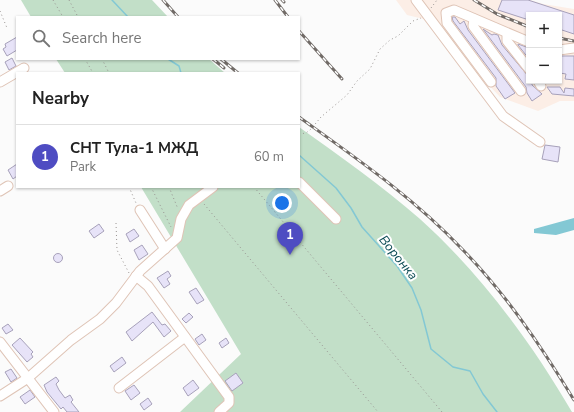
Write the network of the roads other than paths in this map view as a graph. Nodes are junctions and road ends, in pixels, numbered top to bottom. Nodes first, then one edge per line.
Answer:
1 (416, 0) edge
2 (474, 19) junction
3 (507, 34) junction
4 (526, 41) edge
5 (574, 48) edge
6 (562, 50) edge
7 (526, 65) edge
8 (24, 68) dead end
9 (17, 72) edge
10 (16, 73) edge
11 (0, 82) edge
12 (491, 82) dead end
13 (521, 91) dead end
14 (540, 142) dead end
15 (300, 183) edge
16 (8, 186) dead end
17 (212, 188) edge
18 (0, 191) edge
19 (140, 210) road end
20 (336, 219) dead end
21 (165, 250) junction
22 (135, 278) junction
23 (185, 337) junction
24 (0, 342) edge
25 (28, 378) junction
26 (119, 388) dead end
27 (0, 396) edge
28 (54, 412) edge
29 (219, 412) edge

1 - 14 street
2 - 3 street
2 - 12 street
2 - 13 street
3 - 4 street
3 - 7 street
5 - 6 street
8 - 9 street
10 - 11 street
15 - 20 street
16 - 18 street
17 - 21 street
19 - 21 street
21 - 22 street
22 - 23 street
22 - 25 street
23 - 26 street
23 - 29 street
24 - 25 street
25 - 27 street
25 - 28 street

